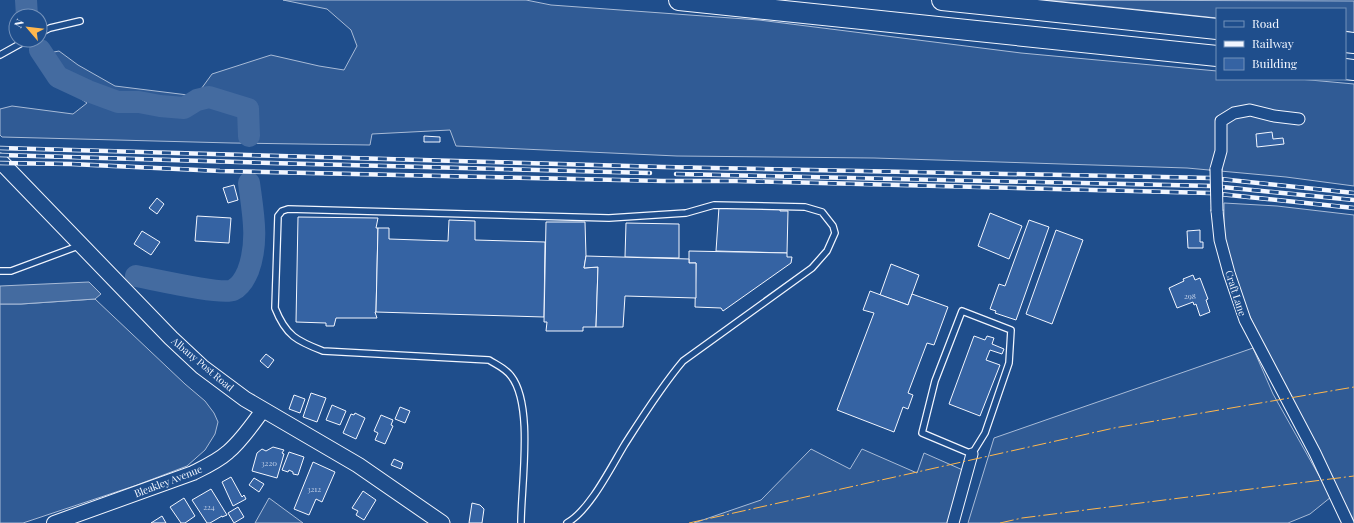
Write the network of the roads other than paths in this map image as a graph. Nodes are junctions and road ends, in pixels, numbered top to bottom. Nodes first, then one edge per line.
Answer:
1 (679, 0) edge
2 (942, 0) edge
3 (80, 21) dead end
4 (48, 29) edge
5 (1216, 29) edge
6 (12, 48) edge
7 (0, 54) edge
8 (1216, 56) edge
9 (1299, 119) dead end
10 (0, 161) edge
11 (81, 245) junction
12 (0, 271) edge
13 (263, 410) junction
14 (972, 454) junction
15 (54, 523) edge
16 (442, 523) edge
17 (521, 523) edge
18 (567, 523) edge
19 (953, 523) edge
20 (1348, 523) edge

1 - 8 highway
2 - 5 highway
3 - 4 lane
6 - 7 lane
9 - 20 street, Craft Lane, bridge
10 - 11 main road, Albany Post Road
11 - 12 lane
11 - 13 main road, Albany Post Road
13 - 15 street, Bleakley Avenue
13 - 16 main road, Albany Post Road
14 - 14 lane
14 - 19 street
17 - 18 lane

